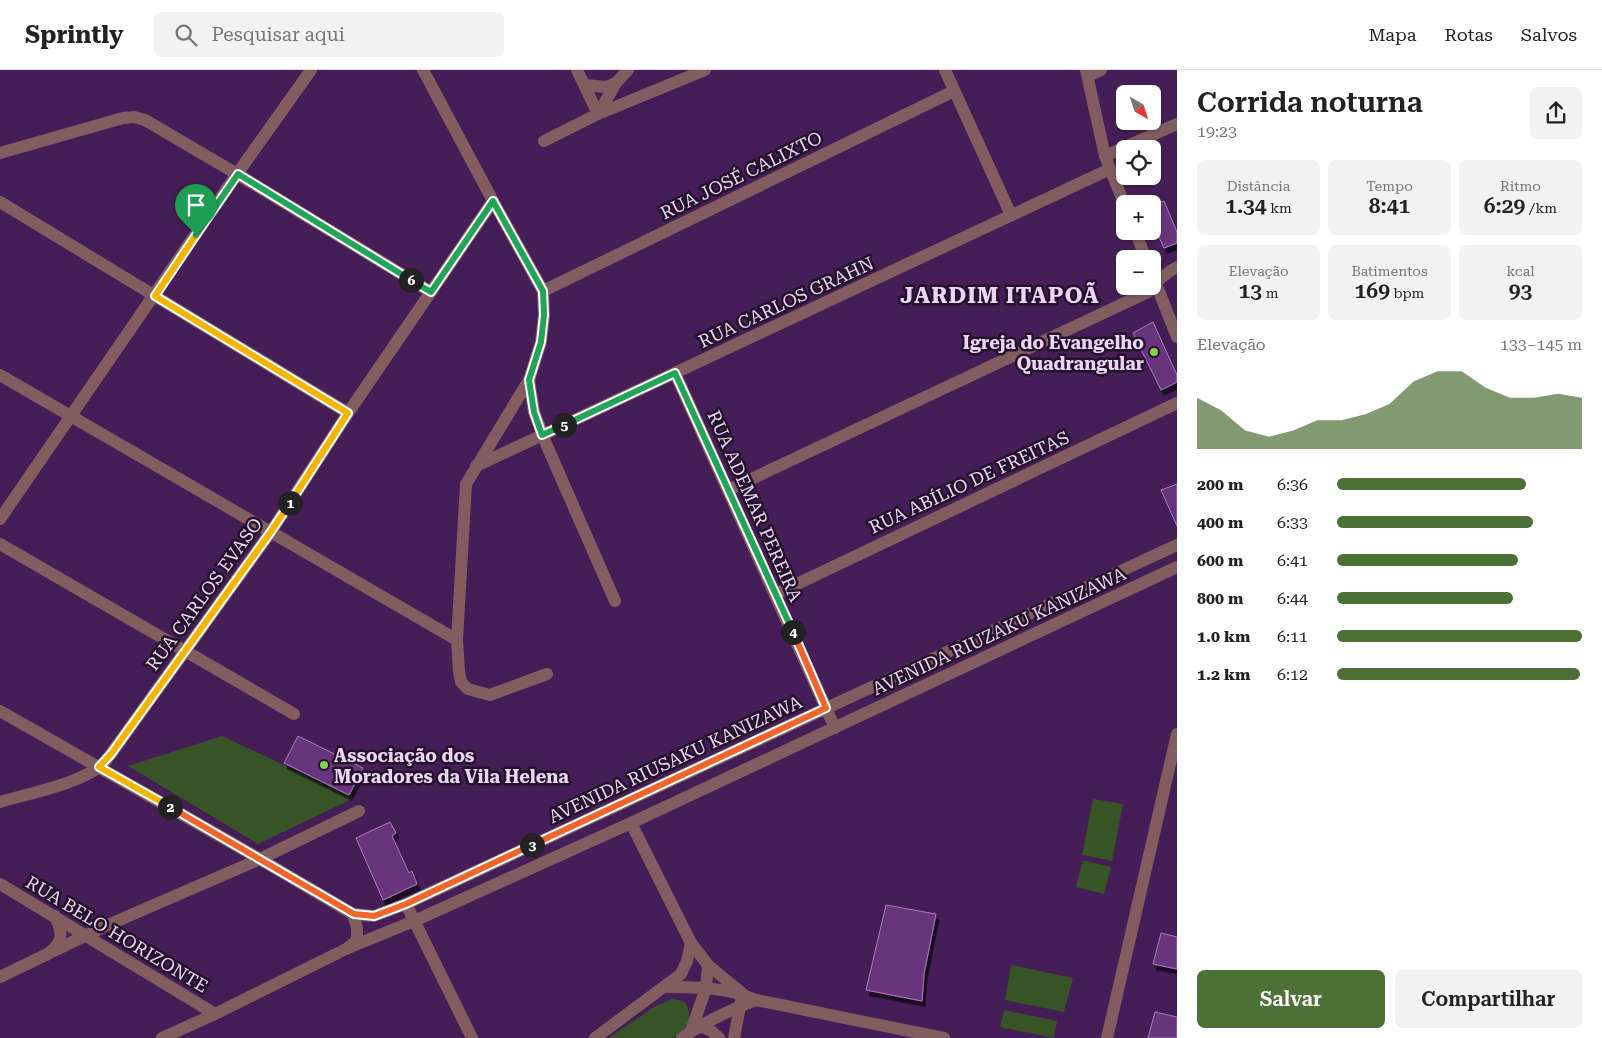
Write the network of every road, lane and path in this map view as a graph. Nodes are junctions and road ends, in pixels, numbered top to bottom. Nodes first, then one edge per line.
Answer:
1 (311, 70) edge
2 (423, 70) edge
3 (577, 70) edge
4 (628, 70) edge
5 (674, 70) edge
6 (706, 70) edge
7 (945, 70) edge
8 (1101, 70) edge
9 (1087, 73) edge
10 (689, 77) junction
11 (616, 83) junction
12 (585, 85) junction
13 (954, 92) junction
14 (598, 114) junction
15 (1177, 124) edge
16 (544, 141) dead end
17 (0, 153) edge
18 (1105, 156) junction
19 (1110, 169) junction
20 (238, 174) junction
21 (1121, 195) edge
22 (493, 201) junction
23 (0, 202) edge
24 (1011, 215) junction
25 (1177, 267) edge
26 (1161, 275) edge
27 (543, 291) junction
28 (431, 292) junction
29 (1142, 295) edge
30 (1161, 295) edge
31 (155, 296) junction
32 (1177, 337) edge
33 (675, 373) junction
34 (0, 375) edge
35 (529, 380) junction
36 (1177, 403) edge
37 (348, 413) junction
38 (71, 416) junction
39 (542, 435) junction
40 (476, 466) junction
41 (728, 490) junction
42 (0, 519) edge
43 (270, 533) junction
44 (0, 544) edge
45 (1177, 545) edge
46 (1177, 566) edge
47 (776, 594) junction
48 (615, 601) dead end
49 (457, 640) junction
50 (184, 650) junction
51 (547, 674) dead end
52 (826, 708) junction
53 (0, 711) edge
54 (294, 714) dead end
55 (835, 728) junction
56 (1177, 734) edge
57 (99, 767) junction
58 (0, 802) edge
59 (359, 811) dead end
60 (631, 823) junction
61 (260, 859) junction
62 (0, 884) edge
63 (406, 904) junction
64 (354, 914) junction
65 (56, 916) junction
66 (414, 921) junction
67 (86, 935) junction
68 (691, 943) junction
69 (348, 948) junction
70 (46, 955) junction
71 (708, 964) junction
72 (0, 977) edge
73 (665, 987) junction
74 (706, 988) junction
75 (739, 998) junction
76 (215, 1014) junction
77 (692, 1027) edge
78 (895, 1033) edge
79 (162, 1038) edge
80 (472, 1038) edge
81 (595, 1038) edge
82 (719, 1038) edge
83 (734, 1038) edge
84 (944, 1038) edge
85 (1107, 1038) edge

1 - 20 street
2 - 22 street
3 - 12 street
4 - 11 street
5 - 10 street
6 - 10 street
7 - 13 street
8 - 9 street
9 - 18 street
10 - 14 street
11 - 12 street
11 - 14 street
12 - 14 street
13 - 24 street
13 - 27 street, RUA JOSÉ CALIXTO
14 - 16 street
15 - 18 street
17 - 20 street
18 - 19 street
19 - 21 street
19 - 24 street, RUA CARLOS GRAHN
20 - 28 street
20 - 31 street
22 - 27 street
22 - 28 street, RUA CARLOS EVASO
23 - 31 street
24 - 33 street, RUA CARLOS GRAHN
25 - 26 street
27 - 35 street
28 - 37 street, RUA CARLOS EVASO
29 - 41 street
30 - 32 street
31 - 37 street
31 - 38 street
33 - 39 street, RUA CARLOS GRAHN
33 - 41 street, RUA ADEMAR PEREIRA
34 - 38 street
35 - 39 street
35 - 40 street
36 - 47 street, RUA ABÍLIO DE FREITAS
37 - 43 street, RUA CARLOS EVASO
38 - 42 street
38 - 43 street
39 - 40 street, RUA CARLOS GRAHN
39 - 48 street
40 - 49 street
41 - 47 street, RUA ADEMAR PEREIRA
43 - 49 street
43 - 50 street, RUA CARLOS EVASO
44 - 50 street
45 - 52 street, AVENIDA RIUSAKU KANIZAWA
46 - 55 street, AVENIDA RIUZAKU KANIZAWA
47 - 52 street, RUA ADEMAR PEREIRA
49 - 51 street
50 - 54 street
50 - 57 street, RUA CARLOS EVASO
52 - 55 street
52 - 63 street, AVENIDA RIUSAKU KANIZAWA
53 - 57 street
55 - 60 street, AVENIDA RIUZAKU KANIZAWA
56 - 85 street
57 - 58 street, RUA CARLOS EVASO
57 - 61 street
59 - 61 street
60 - 66 street, AVENIDA RIUZAKU KANIZAWA
60 - 68 street
61 - 64 street
61 - 67 street
62 - 65 street, RUA BELO HORIZONTE
63 - 64 street, AVENIDA RIUSAKU KANIZAWA
63 - 66 street
64 - 69 street
65 - 67 street, RUA BELO HORIZONTE
65 - 70 street
66 - 69 street, AVENIDA RIUZAKU KANIZAWA
66 - 80 street
67 - 70 street
67 - 76 street, RUA BELO HORIZONTE
68 - 71 street
68 - 73 street
69 - 76 street, AVENIDA RIUZAKU KANIZAWA
70 - 72 street
71 - 74 street
71 - 75 street
73 - 74 street
73 - 77 street
73 - 81 street
74 - 75 street
74 - 77 street
75 - 77 street
75 - 78 street
75 - 83 street
76 - 79 street, AVENIDA RIUZAKU KANIZAWA
77 - 82 street
78 - 84 street

